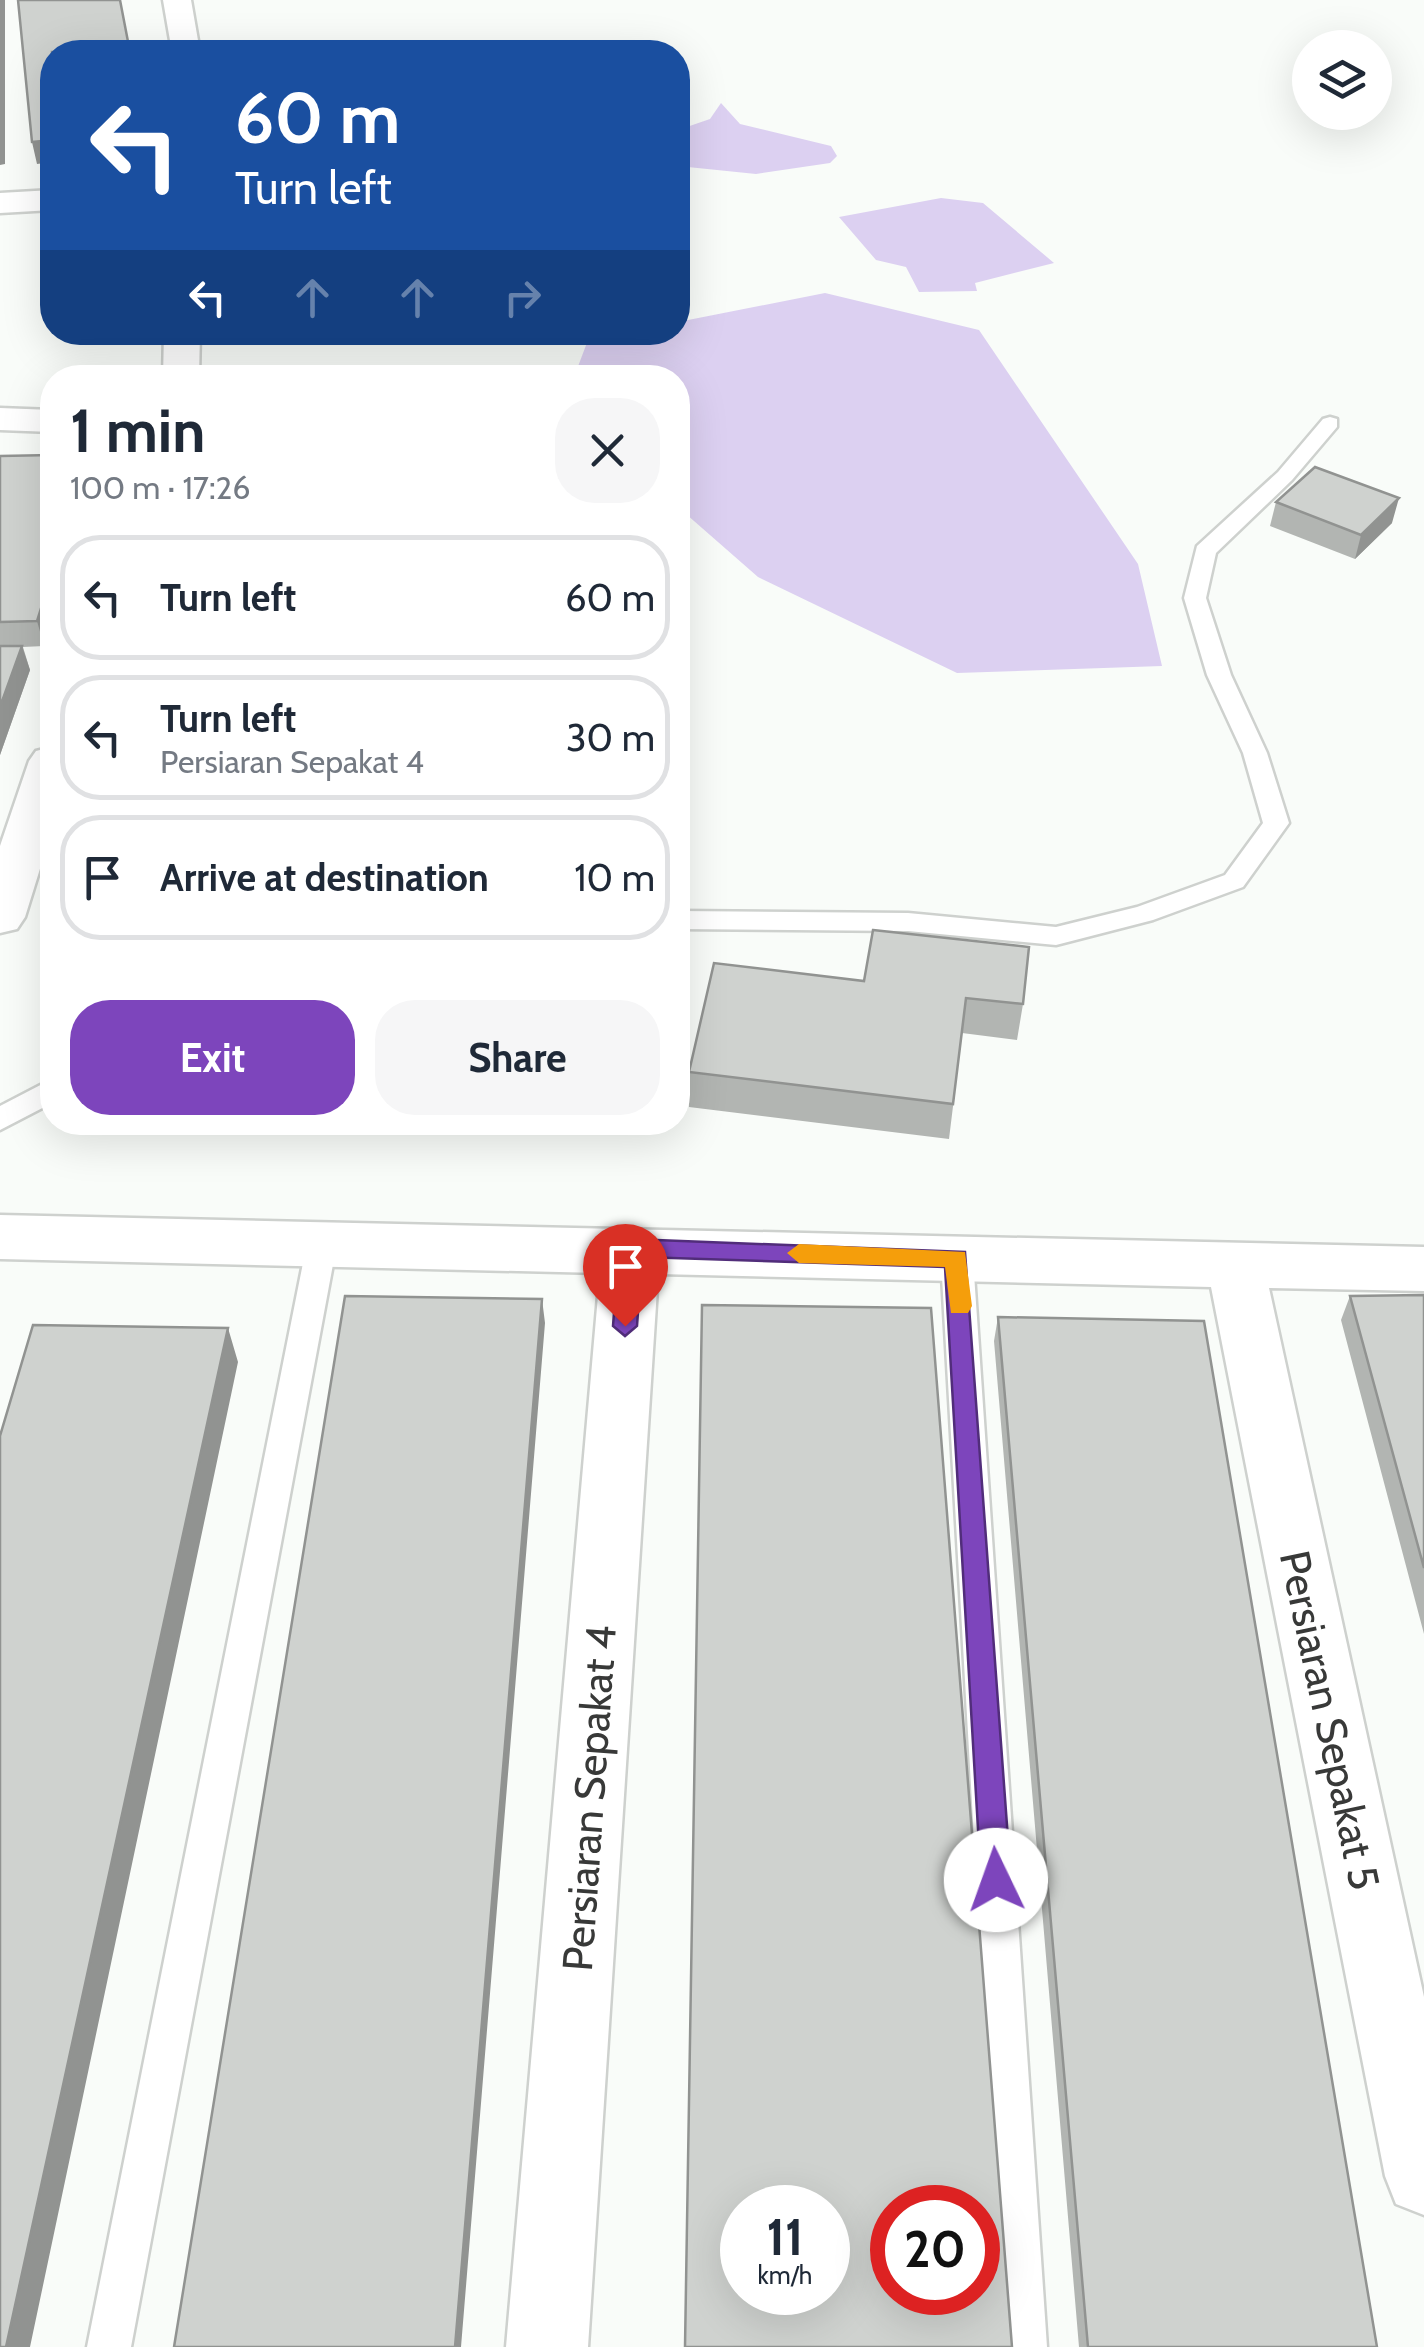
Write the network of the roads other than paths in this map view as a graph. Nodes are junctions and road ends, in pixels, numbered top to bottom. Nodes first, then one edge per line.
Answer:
1 (177, 0) edge
2 (184, 40) edge
3 (40, 201) edge
4 (0, 204) edge
5 (0, 419) edge
6 (40, 421) edge
7 (1330, 423) dead end
8 (40, 797) edge
9 (0, 917) edge
10 (690, 920) edge
11 (40, 1097) edge
12 (0, 1119) edge
13 (1, 1240) edge
14 (322, 1243) junction
15 (631, 1248) junction
16 (956, 1258) junction
17 (1235, 1265) junction
18 (1424, 1269) edge
19 (1424, 2176) edge
20 (110, 2347) edge
21 (546, 2347) edge
22 (1025, 2347) edge

1 - 2 street
3 - 4 street
5 - 6 street
7 - 10 lane
8 - 9 street
11 - 12 lane
13 - 14 street
14 - 15 street
14 - 20 lane
15 - 16 street
15 - 21 street, Persiaran Sepakat 4
16 - 17 street
16 - 22 lane
17 - 18 street
17 - 19 street, Persiaran Sepakat 5

